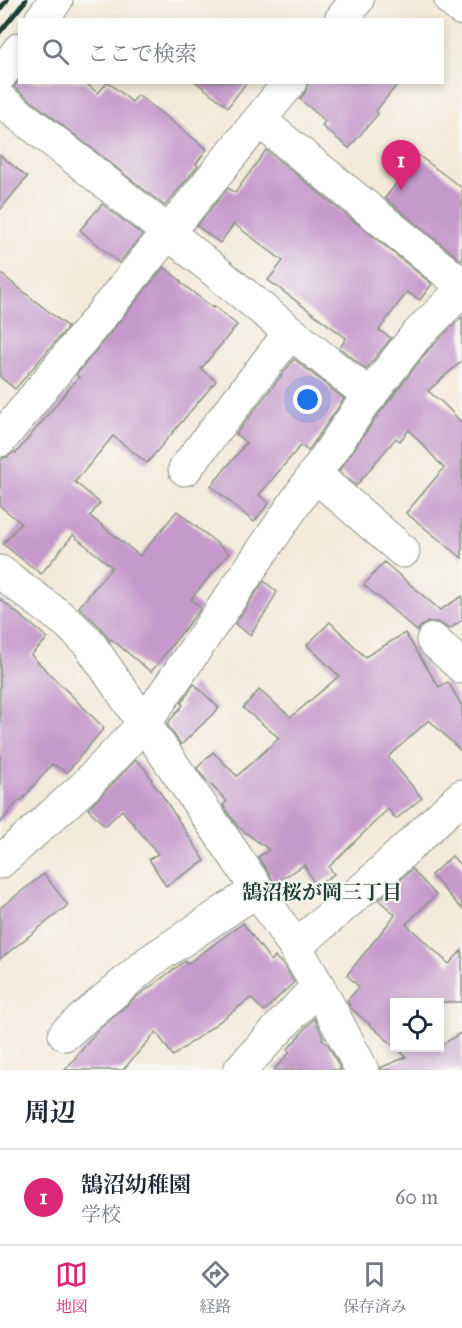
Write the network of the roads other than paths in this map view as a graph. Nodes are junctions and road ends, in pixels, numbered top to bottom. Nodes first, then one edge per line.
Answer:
1 (56, 0) edge
2 (357, 0) edge
3 (451, 0) edge
4 (462, 9) edge
5 (42, 18) edge
6 (343, 18) edge
7 (18, 52) edge
8 (0, 75) edge
9 (288, 84) edge
10 (0, 100) edge
11 (259, 120) junction
12 (168, 234) junction
13 (462, 285) edge
14 (462, 290) edge
15 (290, 333) junction
16 (370, 396) junction
17 (0, 440) edge
18 (185, 469) dead end
19 (314, 474) junction
20 (403, 551) dead end
21 (0, 572) edge
22 (433, 640) dead end
23 (462, 667) edge
24 (144, 724) junction
25 (462, 796) edge
26 (0, 862) edge
27 (258, 890) junction
28 (295, 947) junction
29 (318, 986) junction
30 (66, 1034) dead end
31 (240, 1070) edge
32 (362, 1070) edge

1 - 5 street
2 - 6 street
3 - 4 street
7 - 8 street
9 - 11 street
10 - 12 street
11 - 12 street
11 - 13 street
12 - 15 street
12 - 17 street
14 - 16 street
15 - 16 street
15 - 18 street
16 - 19 street
19 - 20 street
19 - 24 street
21 - 24 street
22 - 23 street
24 - 26 street
24 - 27 street
25 - 28 street
27 - 28 street
27 - 30 street
28 - 29 street
29 - 31 street
29 - 32 street

